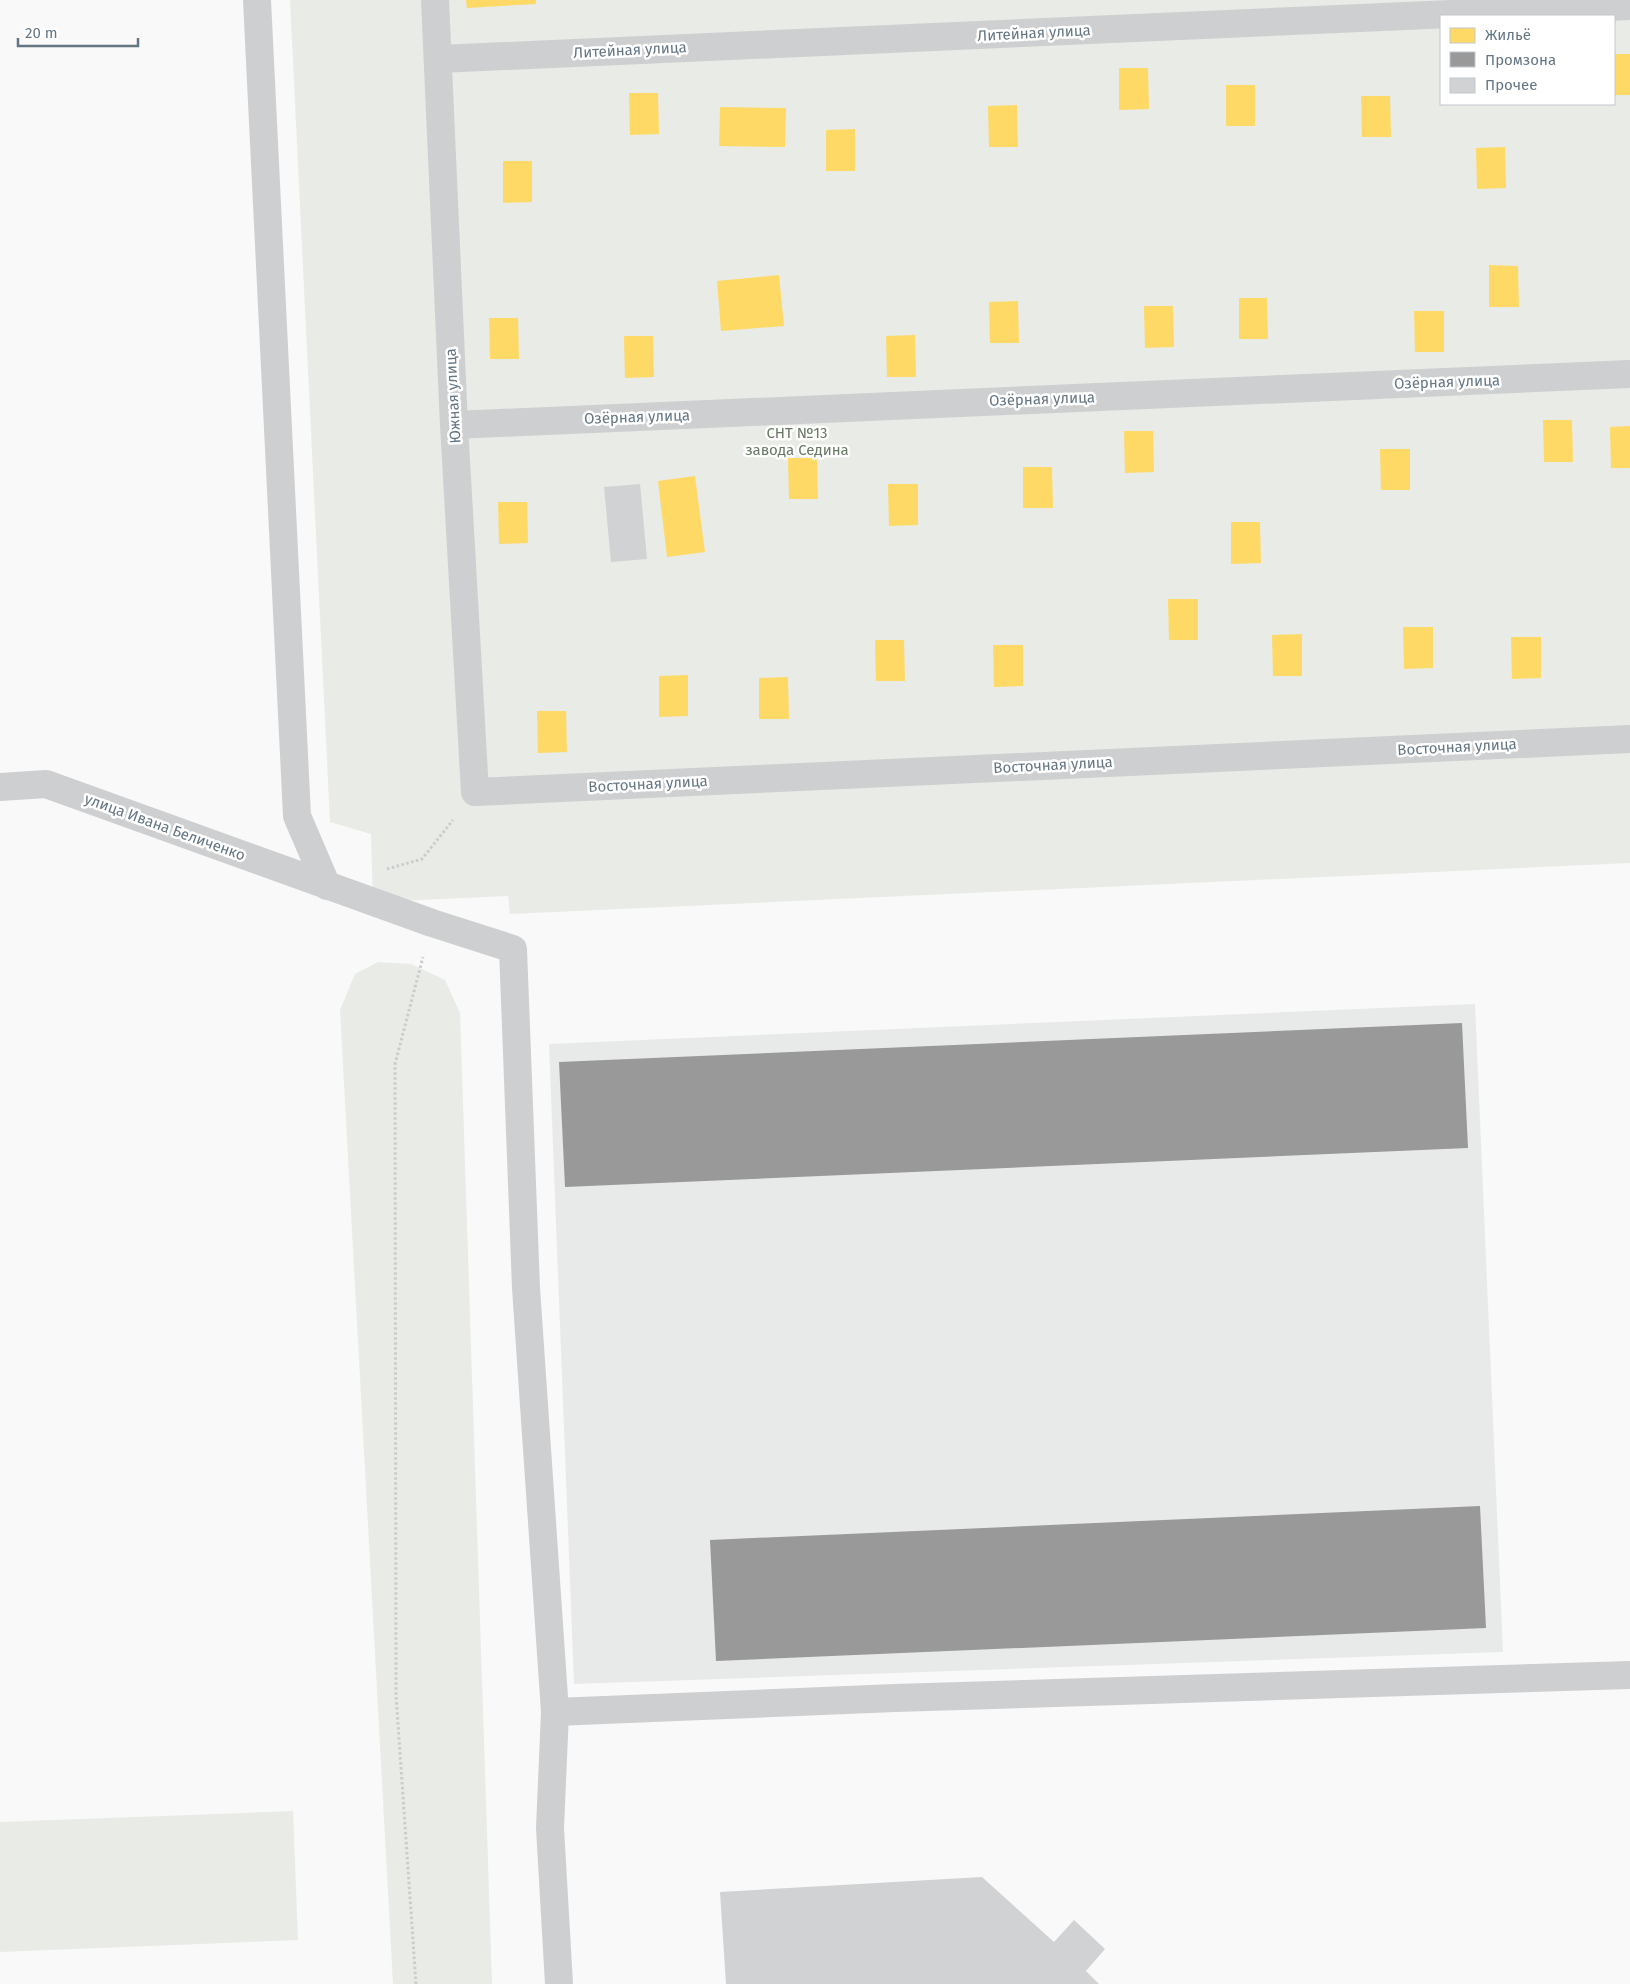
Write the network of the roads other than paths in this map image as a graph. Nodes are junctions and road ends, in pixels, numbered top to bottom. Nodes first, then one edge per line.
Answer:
1 (257, 0) edge
2 (435, 0) edge
3 (1630, 6) edge
4 (439, 59) junction
5 (1630, 374) edge
6 (454, 425) junction
7 (1630, 739) edge
8 (0, 787) edge
9 (475, 792) joint
10 (327, 886) junction
11 (1630, 1675) edge
12 (555, 1712) junction
13 (559, 1984) edge

1 - 10 street
2 - 4 street, Южная улица
3 - 4 street, Литейная улица
4 - 6 street, Южная улица
5 - 6 street, Озёрная улица
6 - 9 street, Южная улица
7 - 9 street, Восточная улица
8 - 10 street, улица Ивана Беличенко
10 - 12 street, улица Ивана Беличенко
11 - 12 street
12 - 13 street

